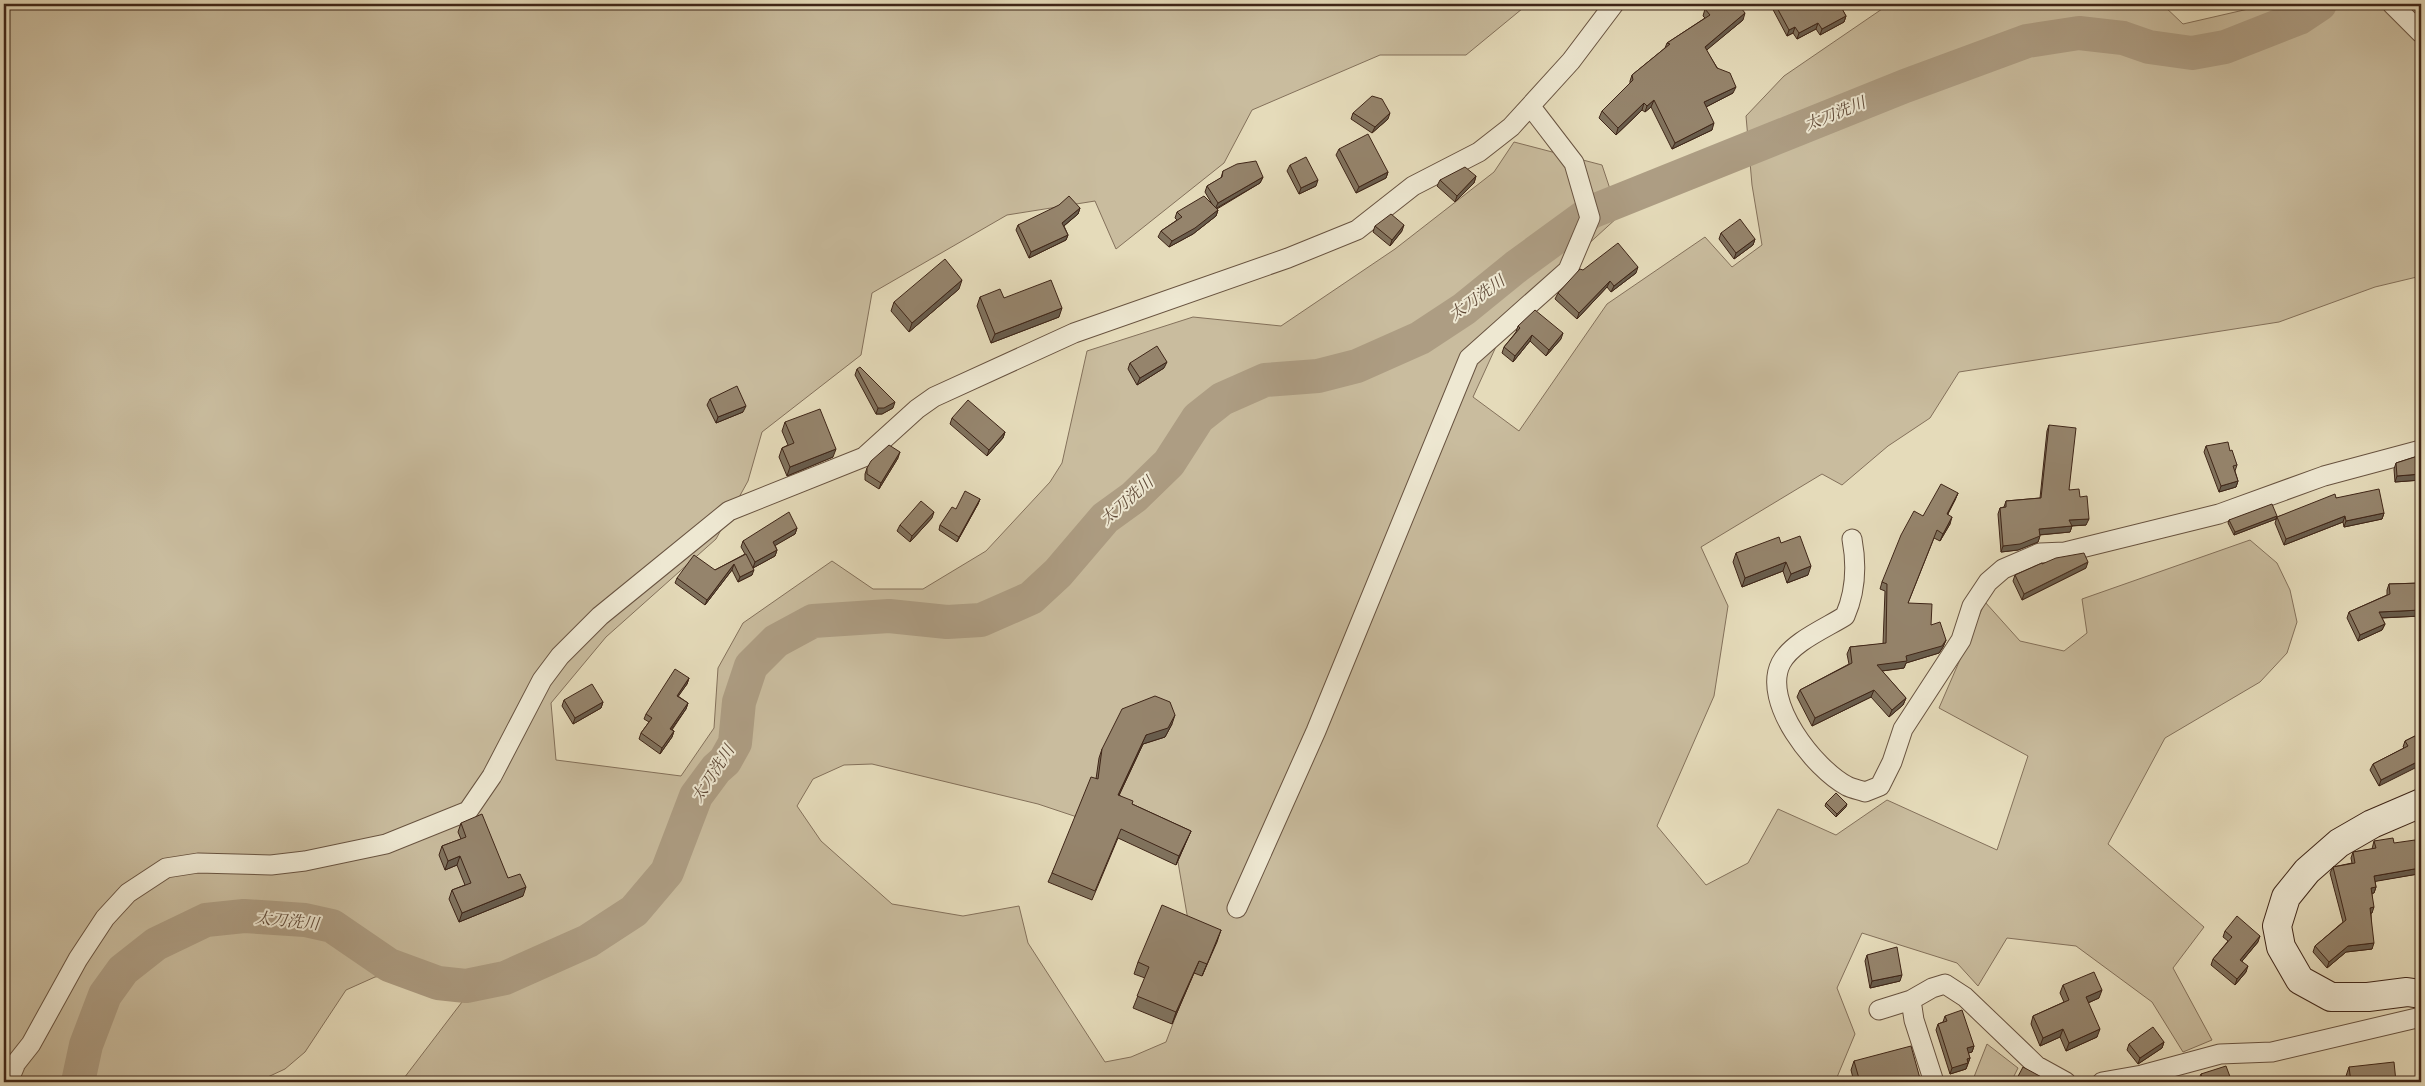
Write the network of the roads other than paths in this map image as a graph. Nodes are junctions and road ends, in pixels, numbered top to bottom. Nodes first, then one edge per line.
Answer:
1 (1614, 4) edge
2 (2392, 4) edge
3 (2421, 33) edge
4 (1531, 107) junction
5 (2421, 450) edge
6 (1852, 540) dead end
7 (2421, 803) edge
8 (1237, 908) dead end
9 (2421, 994) edge
10 (1911, 1000) junction
11 (1879, 1010) dead end
12 (2421, 1016) edge
13 (8, 1082) edge
14 (1934, 1082) edge
15 (2066, 1082) edge
16 (2102, 1082) edge

1 - 4 street
2 - 3 street
4 - 8 street
4 - 13 street
5 - 6 street
7 - 9 street
10 - 11 street
10 - 14 street
10 - 15 street
12 - 16 street

